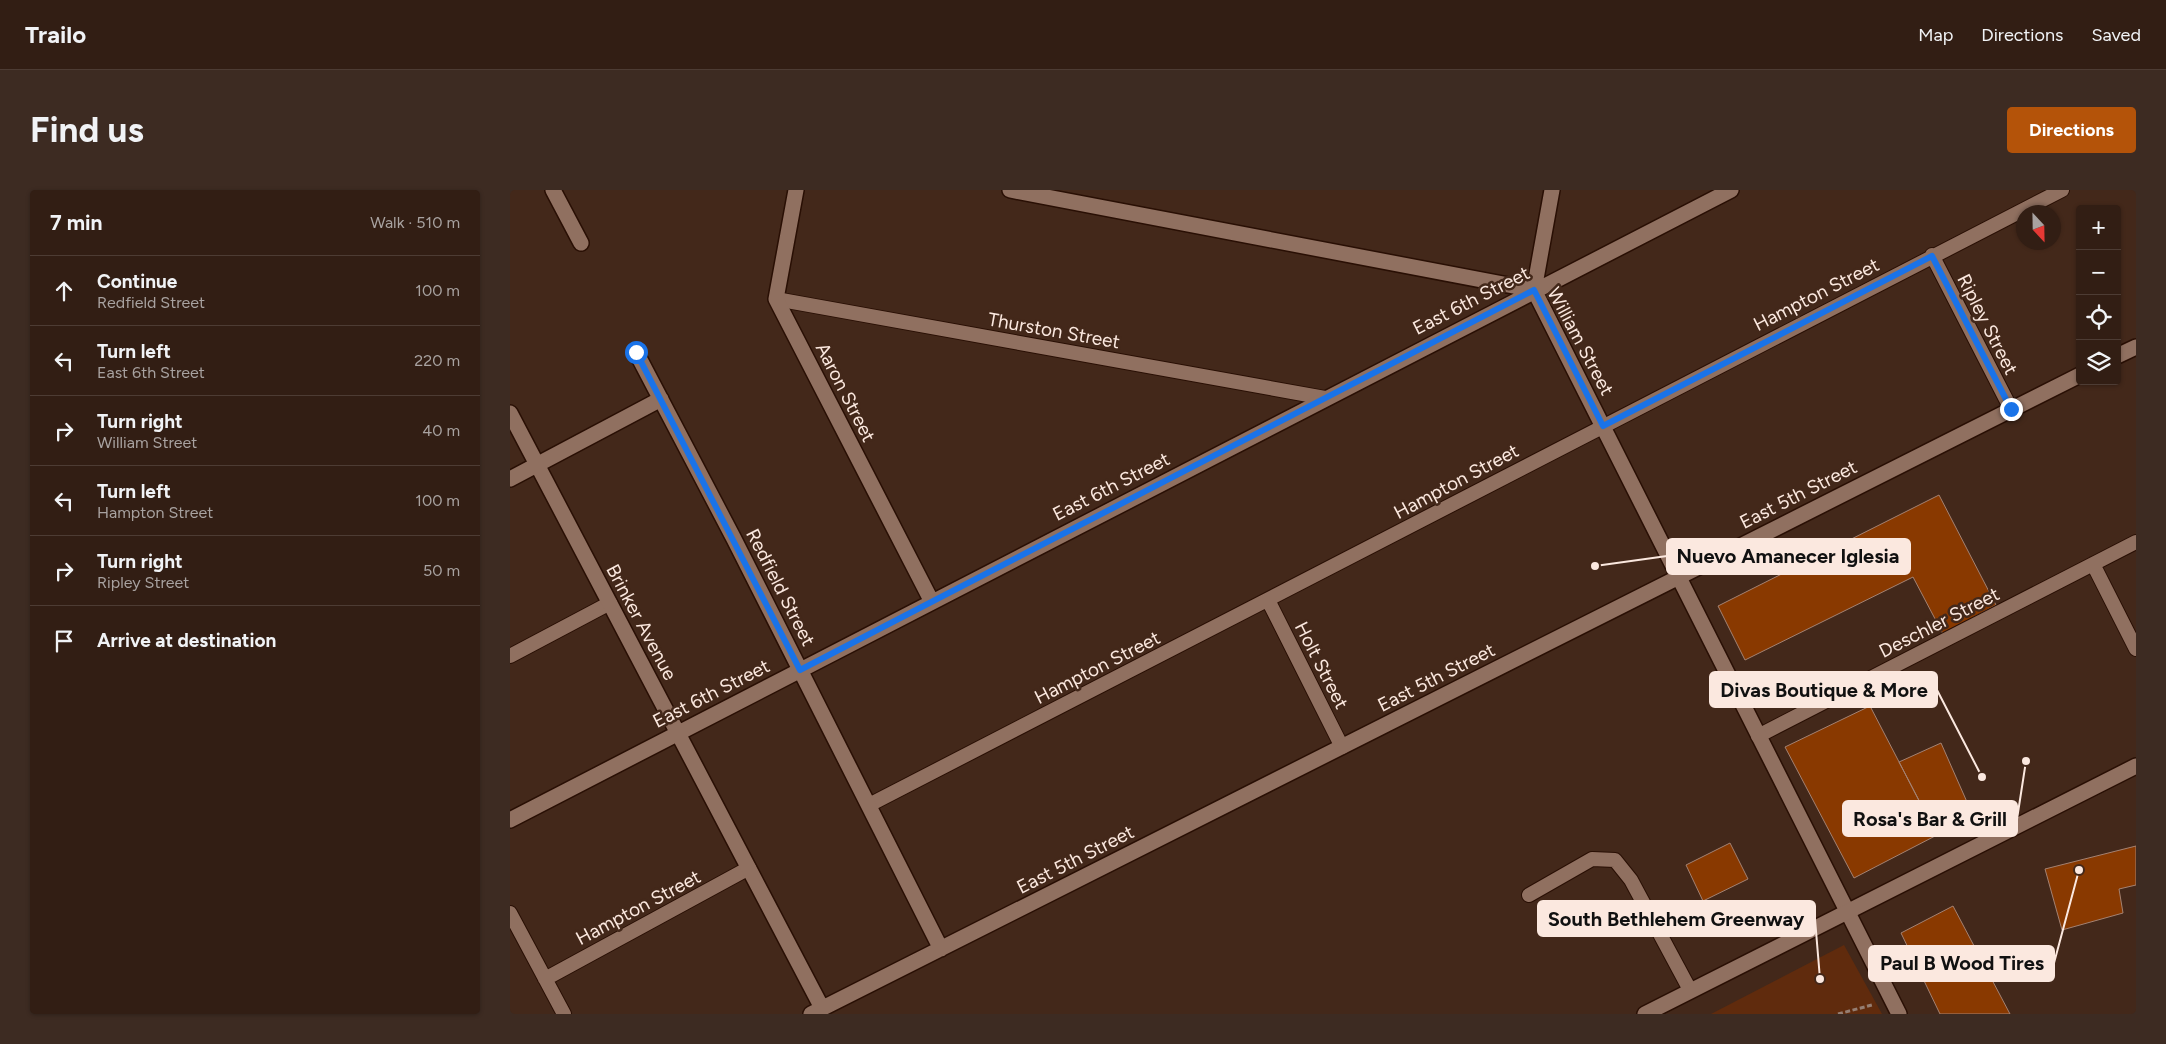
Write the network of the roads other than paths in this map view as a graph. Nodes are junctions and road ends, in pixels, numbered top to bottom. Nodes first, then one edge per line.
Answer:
1 (553, 190) edge
2 (796, 190) edge
3 (1010, 190) edge
4 (1552, 190) edge
5 (1732, 190) edge
6 (2062, 190) edge
7 (581, 243) dead end
8 (1932, 256) junction
9 (1534, 290) junction
10 (776, 299) junction
11 (2136, 346) edge
12 (636, 352) dead end
13 (2121, 354) edge
14 (2076, 377) edge
15 (1325, 398) junction
16 (661, 399) junction
17 (2011, 409) junction
18 (510, 413) edge
19 (1603, 426) junction
20 (537, 465) junction
21 (510, 479) edge
22 (2136, 542) edge
23 (2093, 564) junction
24 (1679, 577) junction
25 (1268, 600) junction
26 (932, 602) junction
27 (610, 603) junction
28 (2136, 649) edge
29 (510, 656) edge
30 (800, 670) junction
31 (678, 733) junction
32 (1758, 736) junction
33 (1342, 747) junction
34 (2136, 766) edge
35 (868, 805) junction
36 (510, 820) edge
37 (749, 868) junction
38 (1529, 895) dead end
39 (510, 913) edge
40 (1848, 913) junction
41 (940, 949) junction
42 (545, 979) junction
43 (1690, 990) junction
44 (817, 1011) edge
45 (564, 1014) edge
46 (1646, 1014) edge
47 (1899, 1014) edge

1 - 7 street
2 - 10 street
3 - 9 street, William Street
4 - 9 street
5 - 9 street, East 6th Street
6 - 8 lane, Hampton Street
8 - 17 lane, Ripley Street
8 - 19 lane, Hampton Street
9 - 15 street, East 6th Street
9 - 19 street, William Street
10 - 15 lane, Thurston Street
10 - 26 street, Aaron Street
11 - 13 street
12 - 16 street, Redfield Street
14 - 17 street, East 5th Street
15 - 26 street, East 6th Street
16 - 20 street
16 - 30 street, Redfield Street
17 - 24 street, East 5th Street
18 - 20 street, Brinker Avenue
19 - 24 street, William Street
19 - 25 lane, Hampton Street
20 - 21 street
20 - 27 street, Brinker Avenue
22 - 23 lane, Deschler Street
23 - 28 lane
23 - 32 lane, Deschler Street
24 - 32 street, William Street
24 - 33 street, East 5th Street
25 - 33 lane, Holt Street
25 - 35 lane, Hampton Street
26 - 30 street, East 6th Street
27 - 29 lane
27 - 31 street, Brinker Avenue
30 - 31 street, East 6th Street
30 - 35 street, Redfield Street
31 - 36 street, East 6th Street
31 - 37 street, Brinker Avenue
32 - 40 street, William Street
33 - 41 street, East 5th Street
34 - 40 street
35 - 41 street, Redfield Street
37 - 42 lane, Hampton Street
37 - 44 street, Brinker Avenue
38 - 43 lane
39 - 42 lane
40 - 43 street
40 - 47 street, William Street
41 - 44 street, East 5th Street
42 - 45 lane
43 - 46 street

